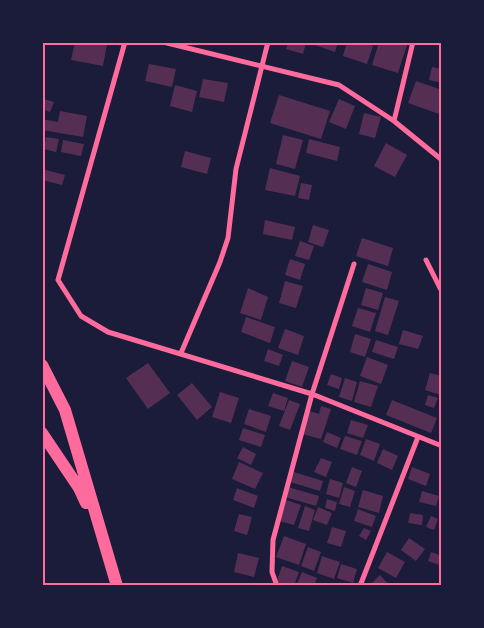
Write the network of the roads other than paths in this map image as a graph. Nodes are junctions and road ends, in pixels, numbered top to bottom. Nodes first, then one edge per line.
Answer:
1 (125, 42) edge
2 (163, 42) edge
3 (268, 42) edge
4 (414, 42) edge
5 (262, 68) junction
6 (394, 121) junction
7 (442, 160) edge
8 (426, 260) dead end
9 (354, 264) dead end
10 (442, 292) edge
11 (181, 353) junction
12 (42, 365) edge
13 (312, 394) junction
14 (42, 433) edge
15 (418, 437) junction
16 (442, 446) edge
17 (106, 549) junction
18 (117, 586) edge
19 (277, 586) edge
20 (360, 586) edge

1 - 11 street
2 - 5 street
3 - 5 street
4 - 6 street
5 - 6 street
5 - 11 street
6 - 7 street
8 - 10 street
9 - 13 street
11 - 13 street
12 - 17 highway
13 - 15 street
13 - 19 street
14 - 17 highway
15 - 16 street
15 - 20 street
17 - 18 highway

